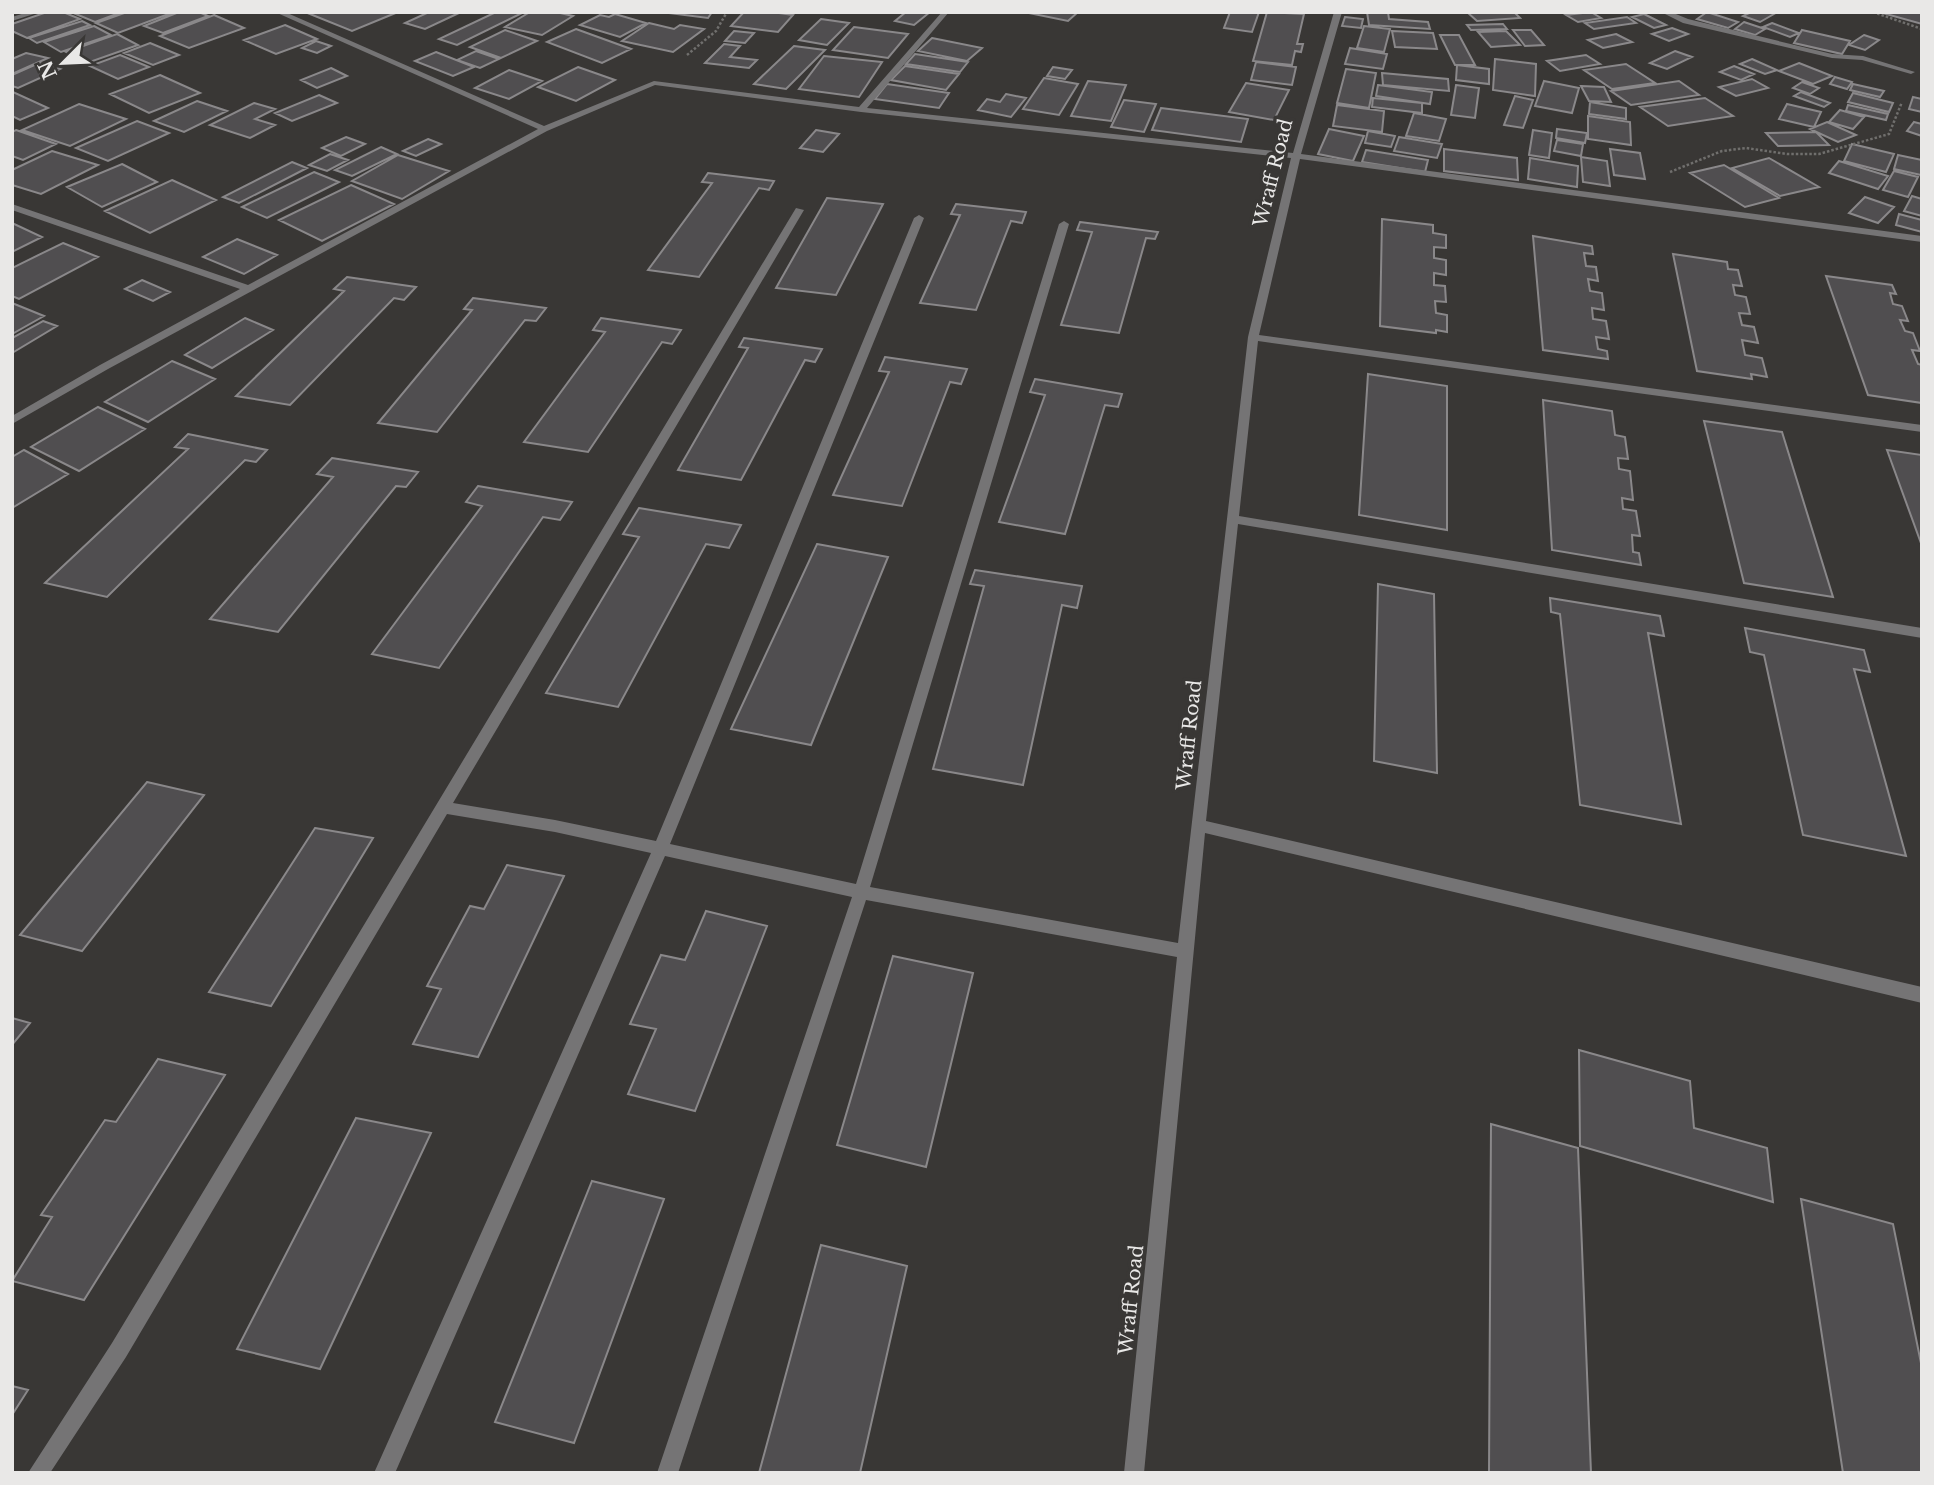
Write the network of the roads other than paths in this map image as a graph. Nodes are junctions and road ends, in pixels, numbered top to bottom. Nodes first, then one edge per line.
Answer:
1 (37, 12) edge
2 (278, 12) edge
3 (946, 12) edge
4 (1338, 12) edge
5 (1664, 12) edge
6 (12, 19) edge
7 (1911, 72) road end
8 (861, 110) junction
9 (544, 129) junction
10 (1296, 156) junction
11 (12, 207) edge
12 (799, 210) dead end
13 (919, 218) dead end
14 (1064, 225) dead end
15 (1922, 239) edge
16 (249, 289) junction
17 (1253, 337) junction
18 (12, 421) edge
19 (1922, 429) edge
20 (1232, 519) junction
21 (1922, 633) edge
22 (442, 807) junction
23 (1198, 825) junction
24 (660, 850) junction
25 (861, 892) junction
26 (1185, 951) junction
27 (1922, 995) edge
28 (38, 1473) edge
29 (384, 1473) edge
30 (667, 1473) edge
31 (1134, 1473) edge

1 - 6 street
2 - 9 street
3 - 8 street
4 - 10 street, Wraff Road
5 - 7 street
8 - 9 street
8 - 10 street
9 - 16 street
10 - 15 street
10 - 17 street, Wraff Road
11 - 16 street
12 - 22 street
13 - 24 street
14 - 25 street
16 - 18 street
17 - 19 street
17 - 20 street, Wraff Road
20 - 21 street
20 - 23 street, Wraff Road
22 - 24 street
22 - 28 street
23 - 26 street, Wraff Road
23 - 27 street
24 - 25 street
24 - 29 street
25 - 26 street
25 - 30 street
26 - 31 street, Wraff Road

